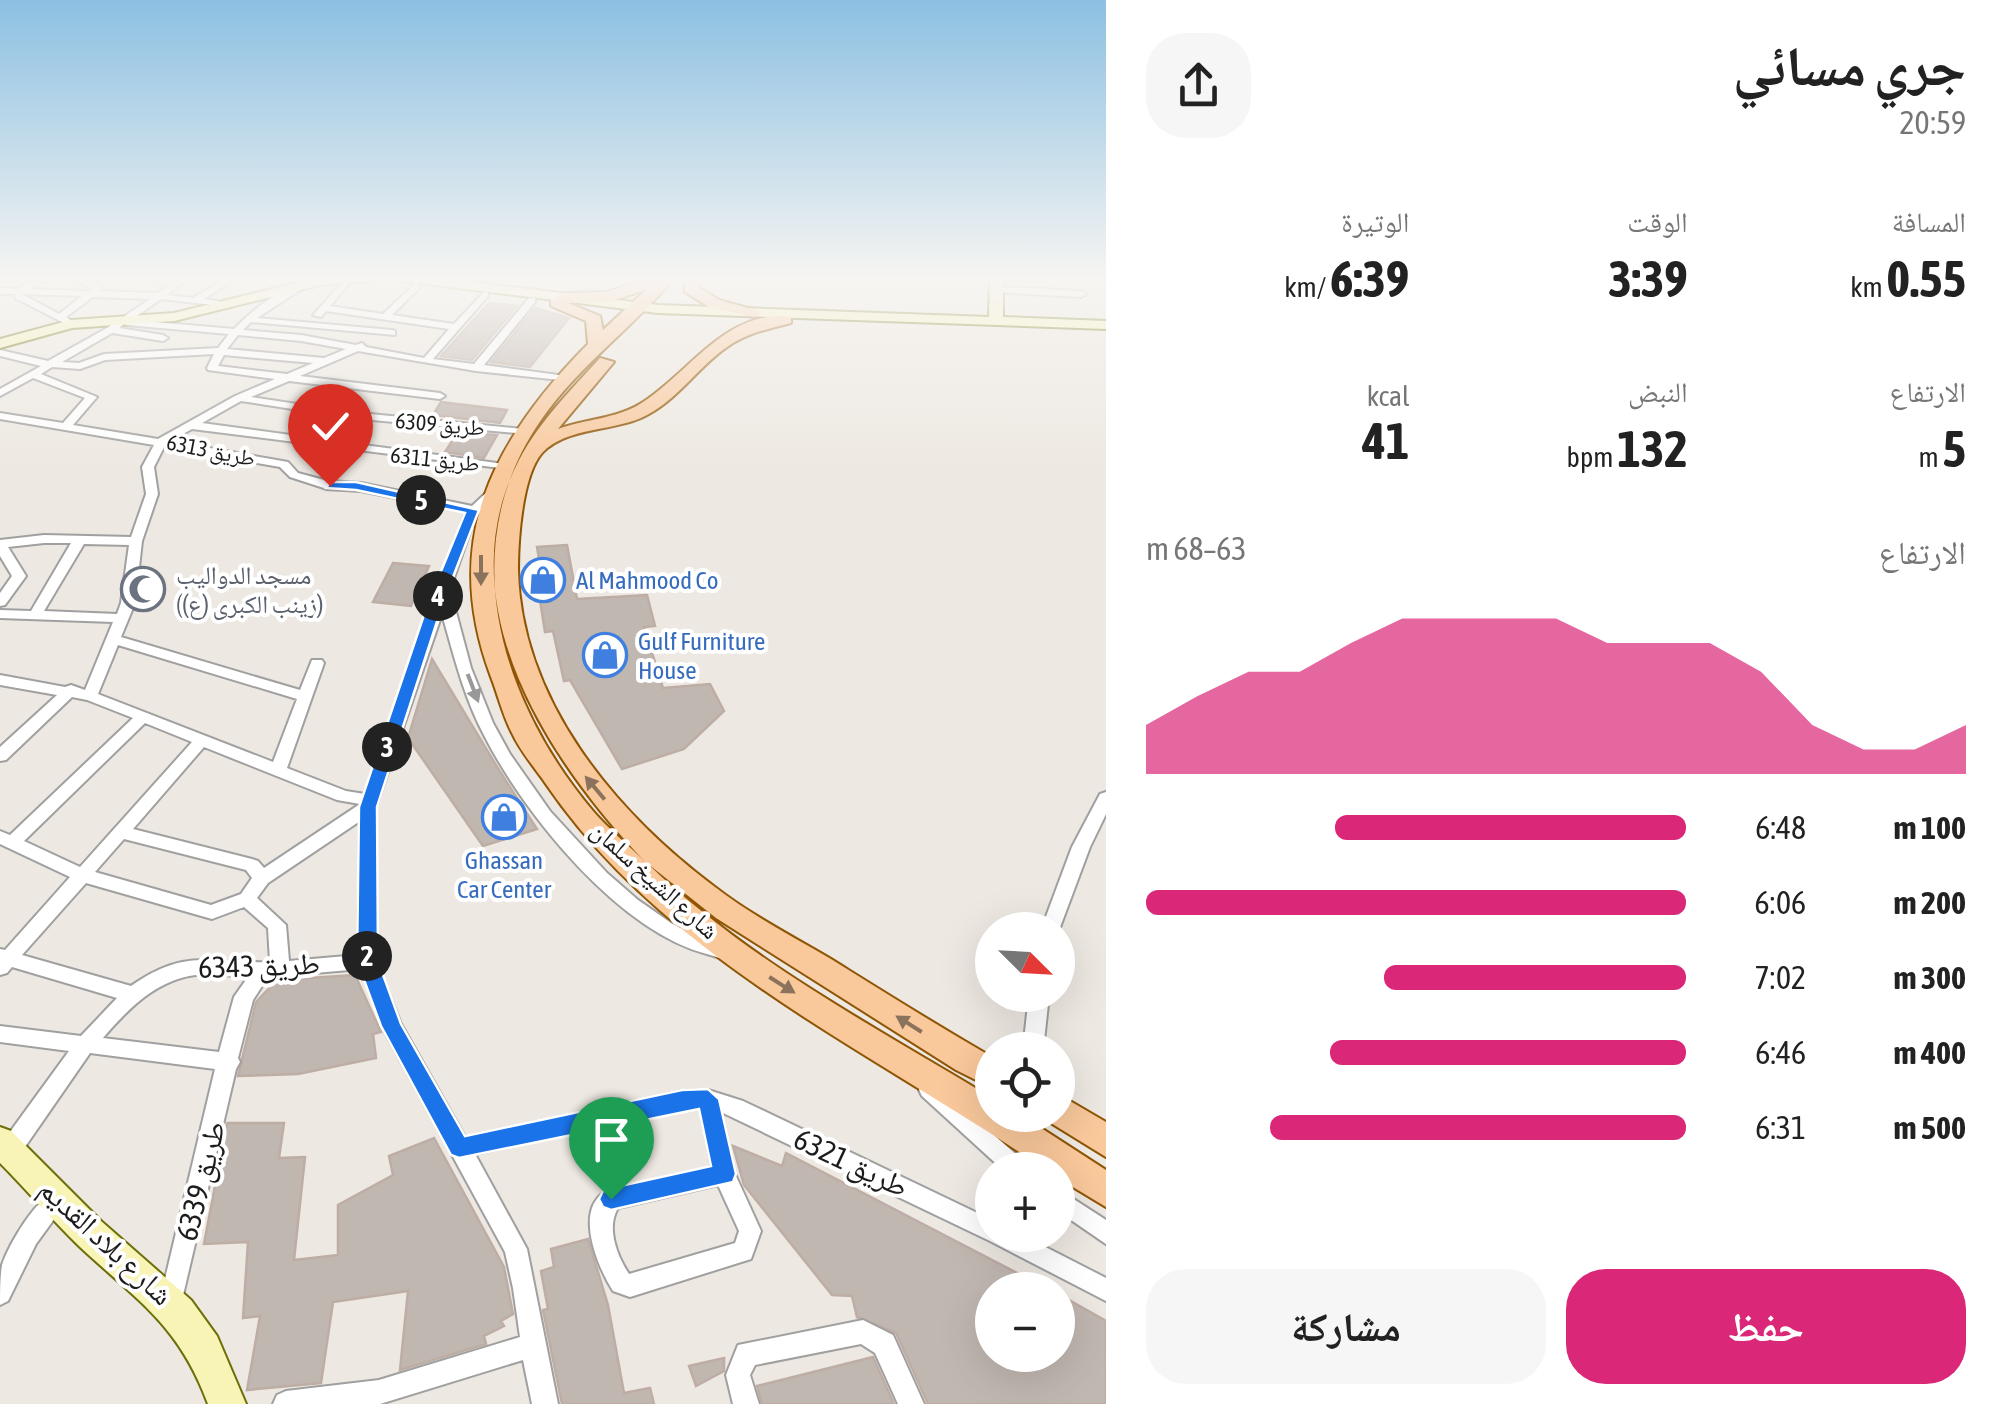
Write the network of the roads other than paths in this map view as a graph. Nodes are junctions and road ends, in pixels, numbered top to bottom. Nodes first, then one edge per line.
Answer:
1 (86, 343) edge
2 (225, 343) edge
3 (257, 343) edge
4 (332, 343) edge
5 (377, 343) edge
6 (443, 343) edge
7 (497, 343) edge
8 (597, 343) edge
9 (604, 343) edge
10 (619, 343) edge
11 (723, 343) edge
12 (598, 347) junction
13 (369, 348) junction
14 (218, 352) junction
15 (248, 352) junction
16 (0, 353) edge
17 (326, 362) junction
18 (426, 362) junction
19 (46, 364) junction
20 (80, 366) junction
21 (476, 368) junction
22 (228, 371) junction
23 (31, 374) junction
24 (288, 377) junction
25 (566, 379) junction
26 (61, 382) junction
27 (0, 393) edge
28 (440, 396) dead end
29 (239, 398) junction
30 (0, 416) edge
31 (68, 424) junction
32 (189, 425) junction
33 (162, 441) junction
34 (528, 444) junction
35 (504, 467) junction
36 (359, 472) dead end
37 (350, 486) junction
38 (482, 502) junction
39 (80, 539) junction
40 (136, 540) junction
41 (0, 545) edge
42 (0, 602) edge
43 (435, 603) junction
44 (6, 614) edge
45 (35, 616) junction
46 (120, 618) junction
47 (0, 629) edge
48 (114, 639) junction
49 (423, 639) junction
50 (455, 641) junction
51 (317, 663) dead end
52 (0, 680) edge
53 (71, 690) junction
54 (90, 696) junction
55 (306, 697) junction
56 (142, 718) junction
57 (200, 741) junction
58 (0, 756) edge
59 (278, 771) junction
60 (1106, 798) edge
61 (369, 804) junction
62 (120, 832) junction
63 (6, 840) edge
64 (82, 875) junction
65 (262, 878) junction
66 (247, 899) junction
67 (1056, 912) edge
68 (739, 954) junction
69 (2, 961) edge
70 (368, 961) junction
71 (271, 969) junction
72 (135, 994) junction
73 (0, 1034) edge
74 (86, 1045) junction
75 (887, 1048) junction
76 (230, 1062) junction
77 (975, 1063) edge
78 (708, 1099) junction
79 (1075, 1121) edge
80 (1106, 1142) edge
81 (5, 1146) edge
82 (459, 1148) junction
83 (999, 1152) edge
84 (724, 1174) junction
85 (1106, 1190) edge
86 (58, 1200) junction
87 (1075, 1211) edge
88 (975, 1224) edge
89 (1106, 1232) edge
90 (1033, 1252) edge
91 (1106, 1290) edge
92 (0, 1293) edge
93 (172, 1300) junction
94 (532, 1345) junction
95 (379, 1398) edge
96 (227, 1404) edge
97 (286, 1404) edge
98 (545, 1404) edge
99 (746, 1404) edge
100 (911, 1404) edge

1 - 19 street
2 - 14 street
3 - 15 street
4 - 13 street
5 - 13 street
6 - 18 street
7 - 21 street
8 - 12 main road
9 - 12 main road, شارع الشيخ سلمان
10 - 34 main road, شارع الشيخ سلمان
11 - 34 main road
12 - 25 main road, شارع الشيخ سلمان
13 - 17 street
13 - 18 street
14 - 15 street
14 - 20 street
14 - 22 street
15 - 17 street
15 - 22 street
16 - 19 street
17 - 24 street
18 - 21 street
19 - 20 street
19 - 23 street
20 - 26 street
21 - 25 street
22 - 24 street
23 - 26 street
23 - 27 street
24 - 28 street
24 - 29 street
25 - 34 main road, شارع الشيخ سلمان
26 - 31 street
29 - 32 street
29 - 34 street, طريق 6309
30 - 31 street, طريق 6313
31 - 33 street, طريق 6313
32 - 33 street
32 - 35 street, طريق 6311
33 - 37 street, طريق 6313
33 - 40 street
34 - 35 main road, شارع الشيخ سلمان
77 -> 34 main road, شارع الشيخ سلمان
35 - 38 main road, شارع الشيخ سلمان
36 - 37 street
37 - 38 street, طريق 6313
38 - 43 street
38 -> 68 main road, شارع الشيخ سلمان
39 - 40 street
39 - 41 street
39 - 45 street
40 - 46 street
41 - 42 street
43 - 49 street
43 - 50 street
44 - 45 street
44 - 47 street
45 - 46 street
46 - 48 street
48 - 54 street
48 - 55 street
49 - 50 street
49 - 61 street
50 -> 68 street
51 - 55 street
52 - 53 street
53 - 54 street
53 - 58 street
54 - 56 street
55 - 59 street
56 - 57 street
56 - 63 street
57 - 59 street
57 - 62 street
59 - 61 street
60 - 67 street
61 - 65 street
61 - 70 street
62 - 64 street
62 - 65 street
63 - 64 street
64 - 66 street
64 - 69 street
65 - 66 street
66 - 71 street
68 -> 75 main road, شارع الشيخ سلمان
69 - 72 street
70 - 71 street, طريق 6343
70 - 82 street
71 - 72 street, طريق 6343
71 - 76 street, طريق 6339
72 - 74 street, طريق 6343
73 - 74 street
74 - 76 street
74 - 81 street, طريق 6343
75 - 83 street
75 - 85 main road, شارع الشيخ سلمان
76 - 93 street, طريق 6339
78 - 82 street, طريق 6321
78 - 84 street
78 - 88 street, طريق 6321
79 - 80 main road
81 - 86 street, شارع بلاد القديم
82 - 94 street
84 - 84 street
86 - 92 street
86 - 93 street, شارع بلاد القديم
87 - 89 street
90 - 91 street
93 - 96 street, شارع بلاد القديم
94 - 95 street
94 - 98 street
95 - 97 street
99 - 100 street

